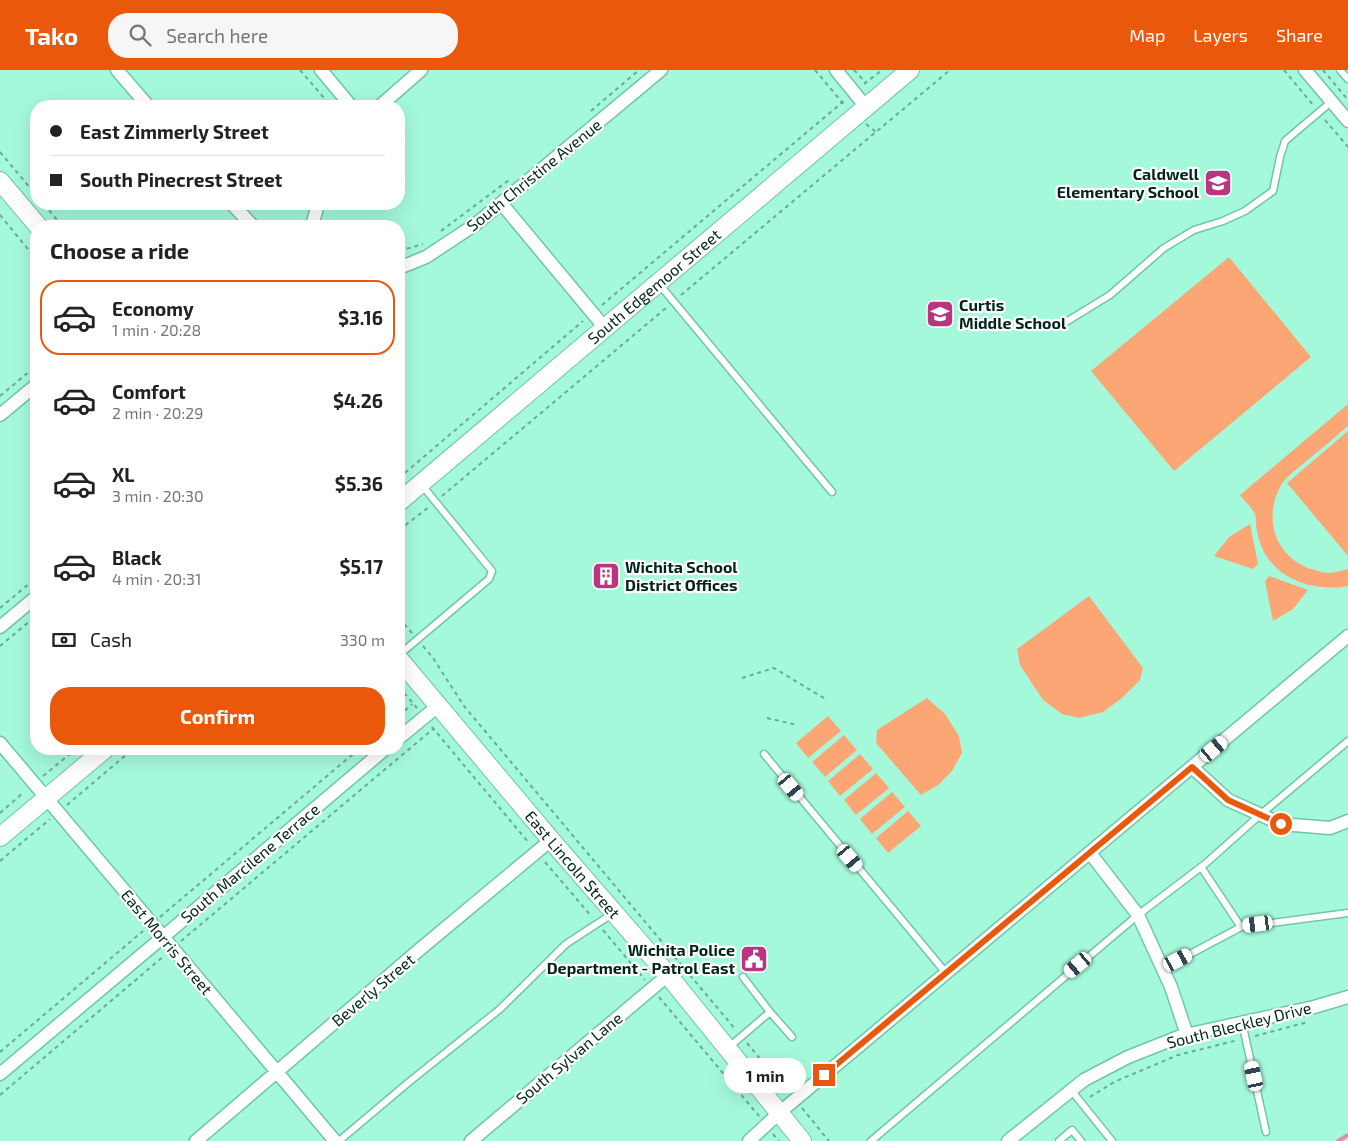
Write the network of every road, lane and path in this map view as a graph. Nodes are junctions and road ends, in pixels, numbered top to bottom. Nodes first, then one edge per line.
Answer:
1 (117, 70) edge
2 (300, 70) edge
3 (321, 70) edge
4 (421, 70) edge
5 (639, 70) edge
6 (661, 70) edge
7 (815, 70) edge
8 (836, 70) edge
9 (854, 70) edge
10 (882, 70) edge
11 (910, 70) edge
12 (950, 70) edge
13 (1305, 70) edge
14 (1323, 70) edge
15 (1340, 70) edge
16 (1348, 79) edge
17 (866, 83) junction
18 (854, 93) junction
19 (143, 100) edge
20 (326, 100) edge
21 (346, 100) edge
22 (387, 100) edge
23 (1348, 100) edge
24 (1331, 102) junction
25 (842, 103) junction
26 (861, 111) junction
27 (588, 114) dead end
28 (1348, 121) edge
29 (876, 132) junction
30 (0, 152) edge
31 (514, 176) dead end
32 (0, 181) edge
33 (30, 188) edge
34 (501, 203) junction
35 (49, 210) edge
36 (238, 210) edge
37 (0, 215) edge
38 (33, 220) edge
39 (57, 220) edge
40 (247, 220) edge
41 (435, 236) dead end
42 (427, 242) dead end
43 (405, 249) edge
44 (30, 252) edge
45 (405, 266) edge
46 (658, 283) junction
47 (674, 301) junction
48 (592, 313) junction
49 (1061, 325) dead end
50 (605, 328) junction
51 (30, 371) edge
52 (30, 390) edge
53 (0, 396) edge
54 (0, 415) edge
55 (405, 473) edge
56 (421, 484) junction
57 (832, 492) dead end
58 (405, 497) edge
59 (436, 502) junction
60 (405, 525) edge
61 (30, 583) edge
62 (30, 602) edge
63 (0, 608) edge
64 (30, 621) edge
65 (405, 625) edge
66 (0, 627) edge
67 (1348, 636) edge
68 (417, 639) junction
69 (0, 646) edge
70 (405, 650) edge
71 (405, 667) edge
72 (742, 678) dead end
73 (405, 694) edge
74 (827, 700) dead end
75 (413, 704) junction
76 (438, 706) junction
77 (405, 711) edge
78 (424, 717) junction
79 (767, 718) dead end
80 (797, 725) dead end
81 (433, 728) junction
82 (405, 733) edge
83 (1348, 741) edge
84 (0, 743) edge
85 (405, 752) edge
86 (764, 754) dead end
87 (98, 755) edge
88 (352, 755) edge
89 (378, 755) edge
90 (401, 755) edge
91 (1192, 767) junction
92 (46, 798) junction
93 (1260, 815) junction
94 (1348, 821) edge
95 (0, 837) edge
96 (551, 840) junction
97 (537, 852) junction
98 (1090, 853) junction
99 (1201, 867) junction
100 (614, 913) junction
101 (1348, 913) edge
102 (1138, 915) junction
103 (152, 924) junction
104 (597, 924) junction
105 (1241, 927) junction
106 (163, 938) junction
107 (173, 949) junction
108 (1162, 969) junction
109 (946, 973) junction
110 (668, 975) junction
111 (743, 977) dead end
112 (652, 988) junction
113 (1348, 997) edge
114 (770, 1012) junction
115 (1310, 1021) dead end
116 (1242, 1022) junction
117 (1187, 1035) junction
118 (741, 1037) junction
119 (792, 1037) dead end
120 (1246, 1038) junction
121 (727, 1049) junction
122 (0, 1052) edge
123 (276, 1072) junction
124 (0, 1074) edge
125 (1071, 1090) junction
126 (0, 1094) edge
127 (795, 1100) junction
128 (1081, 1102) junction
129 (779, 1113) junction
130 (766, 1125) junction
131 (1266, 1132) dead end
132 (202, 1139) edge
133 (335, 1141) edge
134 (339, 1141) edge
135 (471, 1141) edge
136 (749, 1141) edge
137 (779, 1141) edge
138 (802, 1141) edge
139 (829, 1141) edge
140 (871, 1141) edge
141 (1008, 1141) edge
142 (1059, 1141) edge
143 (1081, 1141) edge
144 (1112, 1141) edge

1 - 19 street
2 - 20 path
3 - 21 street
4 - 22 street
5 - 27 path
6 - 34 street, South Christine Avenue
7 - 25 path
8 - 18 street
9 - 17 path
10 - 17 path
11 - 26 street, South Edgemoor Street
12 - 29 path
13 - 24 street
14 - 23 path
15 - 16 lane
17 - 18 path
18 - 25 path
18 - 26 street
24 - 28 street
24 - 49 lane
25 - 26 path
25 - 48 path
26 - 29 path
26 - 46 street, South Edgemoor Street
29 - 47 path
30 - 33 path
31 - 41 path
32 - 38 street
34 - 45 street, South Christine Avenue
34 - 48 street
35 - 39 path
36 - 40 street
37 - 44 path
42 - 43 path
46 - 47 lane
46 - 50 street, South Edgemoor Street
47 - 57 lane
47 - 59 path
48 - 50 street
48 - 55 path
50 - 56 street, South Edgemoor Street
51 - 53 path
52 - 54 street
56 - 58 street, South Edgemoor Street
56 - 59 lane
59 - 60 path
59 - 68 lane
61 - 63 path
62 - 66 street
64 - 69 path
65 - 68 path
67 - 91 street
68 - 70 lane
68 - 118 path
71 - 76 street, East Lincoln Street
72 - 74 path
73 - 75 path
75 - 77 path
75 - 78 path
76 - 78 street
76 - 96 street, East Lincoln Street
78 - 81 path
78 - 82 street
79 - 80 path
81 - 85 path
81 - 97 path
83 - 93 lane
84 - 92 street, East Morris Street
86 - 109 lane
87 - 92 street
88 - 103 path
89 - 106 street, South Marcilene Terrace
90 - 107 path
91 - 93 street
91 - 98 street
92 - 95 street
92 - 103 street, East Morris Street
93 - 94 street
93 - 99 lane
96 - 97 street, Beverly Street
96 - 100 street, East Lincoln Street
97 - 104 path
97 - 123 street, Beverly Street
98 - 102 street
98 - 109 street
99 - 102 lane
99 - 105 lane
100 - 104 lane
100 - 110 street, East Lincoln Street
101 - 105 lane
102 - 108 street
102 - 140 lane
103 - 106 street, East Morris Street
103 - 122 path
104 - 112 path
104 - 134 lane
105 - 108 lane
106 - 107 street, East Morris Street
106 - 124 street, South Marcilene Terrace
107 - 123 street, East Morris Street
107 - 126 path
108 - 117 street
109 - 127 street
110 - 112 street, South Sylvan Lane
110 - 121 street, East Lincoln Street
111 - 114 lane
112 - 130 path
112 - 135 street, South Sylvan Lane
113 - 116 street, South Bleckley Drive
114 - 118 lane
114 - 119 lane
115 - 120 path
116 - 117 street, South Bleckley Drive
116 - 120 lane
117 - 125 street, South Bleckley Drive
118 - 121 lane
118 - 127 path
120 - 128 path
120 - 131 lane
121 - 129 street, East Lincoln Street
123 - 132 street, Beverly Street
123 - 133 street, East Morris Street
125 - 128 lane
125 - 141 street, South Bleckley Drive
127 - 129 street
127 - 139 path
128 - 144 lane
129 - 130 street
129 - 138 street, East Lincoln Street
130 - 136 street
130 - 137 path
142 - 143 lane

